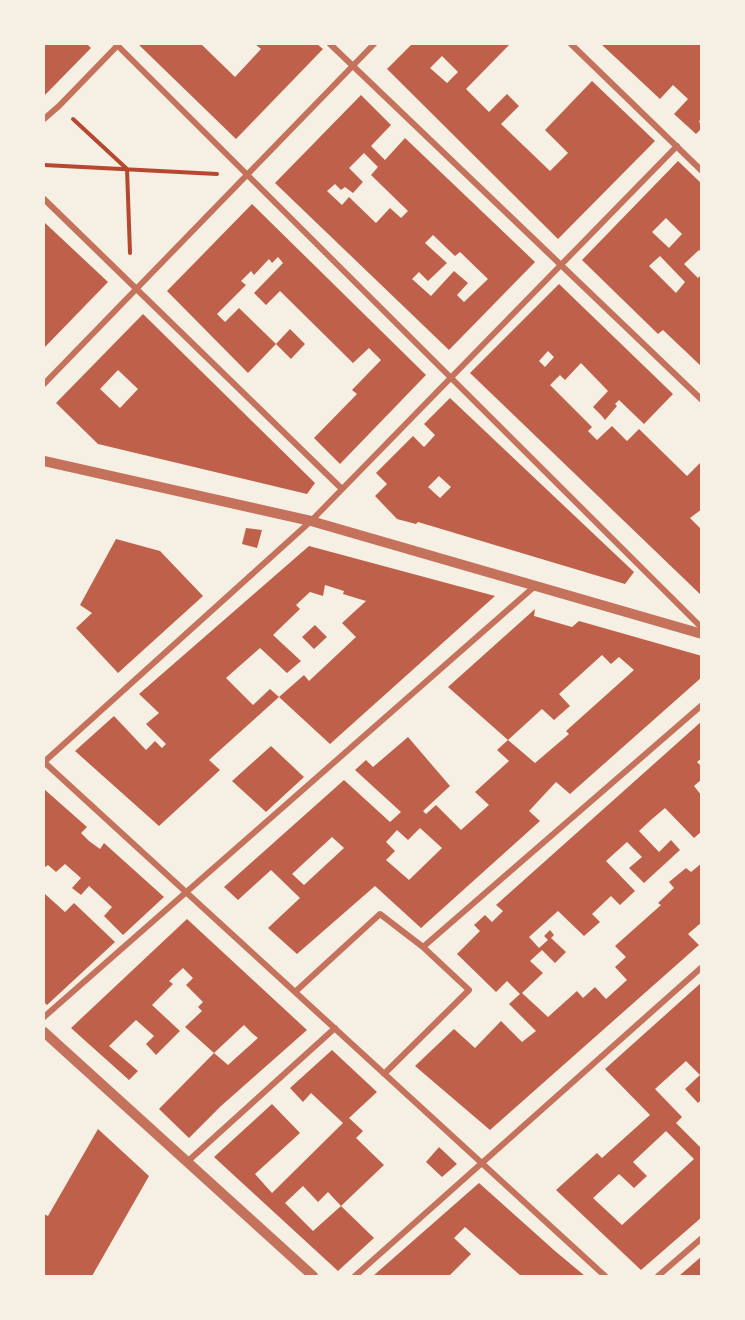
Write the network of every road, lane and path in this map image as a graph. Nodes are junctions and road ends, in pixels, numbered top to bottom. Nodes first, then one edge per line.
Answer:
1 (117, 44) edge
2 (330, 44) edge
3 (374, 44) edge
4 (571, 44) edge
5 (352, 66) junction
6 (59, 106) junction
7 (44, 118) edge
8 (676, 146) junction
9 (44, 165) edge
10 (127, 170) junction
11 (702, 171) edge
12 (247, 174) junction
13 (44, 199) edge
14 (561, 265) junction
15 (135, 289) junction
16 (451, 378) junction
17 (44, 384) edge
18 (702, 400) edge
19 (44, 461) edge
20 (342, 489) junction
21 (311, 521) junction
22 (535, 586) junction
23 (702, 628) edge
24 (702, 634) edge
25 (702, 705) edge
26 (44, 762) edge
27 (187, 893) junction
28 (423, 947) junction
29 (702, 967) edge
30 (295, 992) junction
31 (44, 1017) edge
32 (335, 1028) junction
33 (44, 1032) edge
34 (384, 1074) junction
35 (187, 1162) junction
36 (482, 1163) junction
37 (702, 1238) edge
38 (313, 1276) edge
39 (355, 1276) edge
40 (605, 1276) edge
41 (658, 1276) edge

1 - 6 street
1 - 12 street
2 - 5 street
3 - 5 street
4 - 8 street
5 - 12 street
5 - 14 street
6 - 7 street
6 - 10 path
8 - 11 street
8 - 14 street
9 - 10 path
10 - 12 path
10 - 15 path
12 - 15 street
12 - 16 street
13 - 15 street
14 - 16 street
14 - 18 street
15 - 17 street
15 - 20 street
16 - 20 street
16 - 23 street
19 - 21 street
20 - 21 street
21 - 22 street
21 - 26 street
22 - 24 street
22 - 27 street
25 - 28 street
26 - 27 street
27 - 30 street
27 - 31 street
28 - 30 street
28 - 34 street
29 - 36 street
30 - 32 street
32 - 34 street
32 - 35 street
33 - 35 street
34 - 36 street
35 - 38 street
36 - 39 street
36 - 40 street
37 - 41 street

